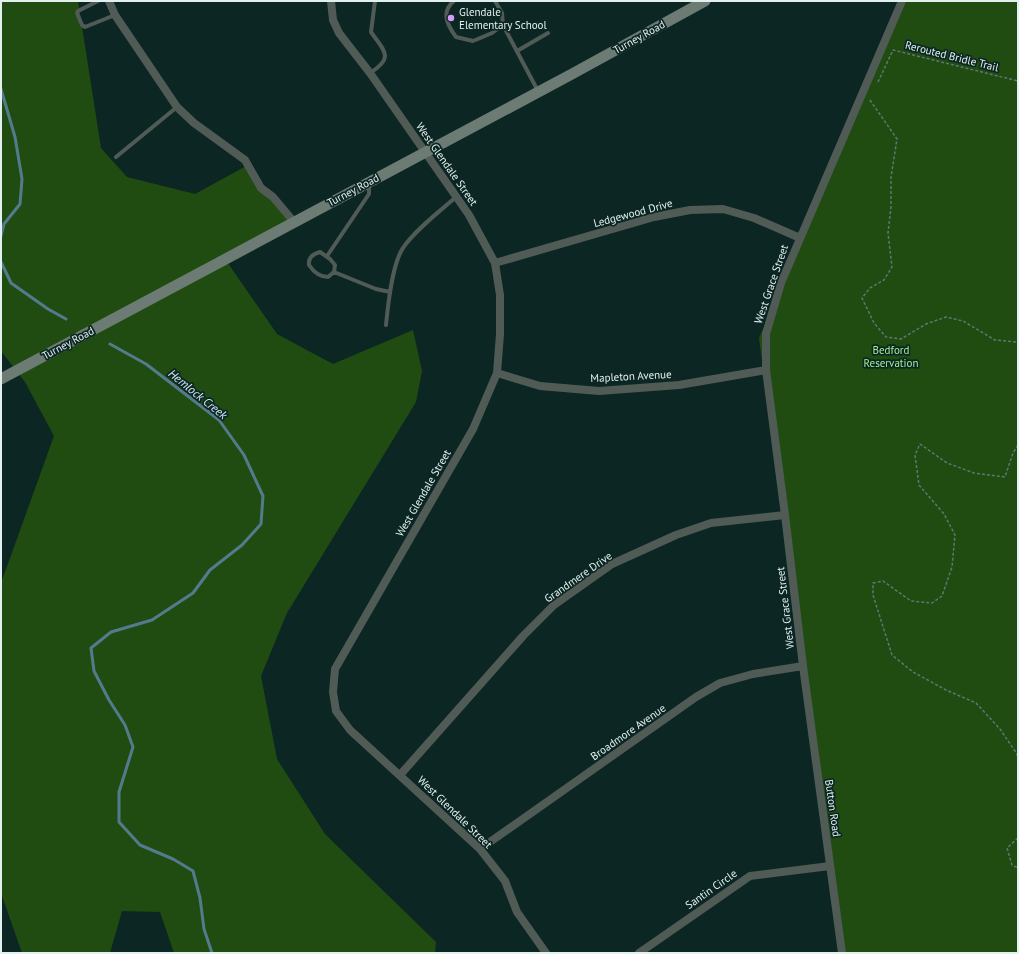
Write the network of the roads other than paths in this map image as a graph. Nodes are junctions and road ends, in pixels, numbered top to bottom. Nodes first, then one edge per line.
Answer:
1 (98, 1) edge
2 (109, 1) edge
3 (332, 1) edge
4 (375, 1) edge
5 (454, 1) edge
6 (495, 1) edge
7 (705, 1) edge
8 (902, 1) edge
9 (115, 14) junction
10 (503, 25) junction
11 (548, 33) dead end
12 (517, 51) junction
13 (370, 73) junction
14 (538, 92) junction
15 (177, 107) junction
16 (425, 151) junction
17 (116, 157) dead end
18 (369, 182) junction
19 (457, 197) junction
20 (294, 222) junction
21 (800, 238) junction
22 (327, 256) junction
23 (495, 263) junction
24 (334, 272) junction
25 (390, 292) junction
26 (386, 325) dead end
27 (766, 370) junction
28 (497, 373) junction
29 (1, 379) edge
30 (785, 515) junction
31 (803, 666) junction
32 (400, 775) junction
33 (480, 849) junction
34 (830, 866) junction
35 (650, 950) edge
36 (546, 953) edge
37 (639, 953) edge
38 (842, 953) edge

1 - 9 lane
2 - 9 street
3 - 13 street, West Glendale Street
4 - 13 lane
5 - 10 lane
6 - 10 lane
7 - 14 street, Turney Road
8 - 21 street, West Grace Street
9 - 15 street
10 - 12 lane
11 - 12 lane
12 - 14 lane
13 - 16 street, West Glendale Street
14 - 16 street, Turney Road
15 - 17 lane
15 - 20 street
16 - 18 street, Turney Road
16 - 19 street, West Glendale Street
18 - 20 street, Turney Road
18 - 22 lane
19 - 23 street, West Glendale Street
19 - 25 lane
20 - 29 street, Turney Road
21 - 23 street, Ledgewood Drive
21 - 27 street, West Grace Street
22 - 24 lane
22 - 24 lane
23 - 28 street, West Glendale Street
24 - 25 lane
25 - 26 lane
27 - 28 street, Mapleton Avenue
27 - 30 street, West Grace Street
28 - 32 street, West Glendale Street
30 - 31 street, West Grace Street
30 - 32 street, Grandmere Drive
31 - 33 street, Broadmore Avenue
31 - 34 street, Button Road
32 - 33 street, West Glendale Street
33 - 36 street, West Glendale Street
34 - 35 street, Santin Circle
34 - 38 street, Button Road
35 - 37 street, Santin Circle

